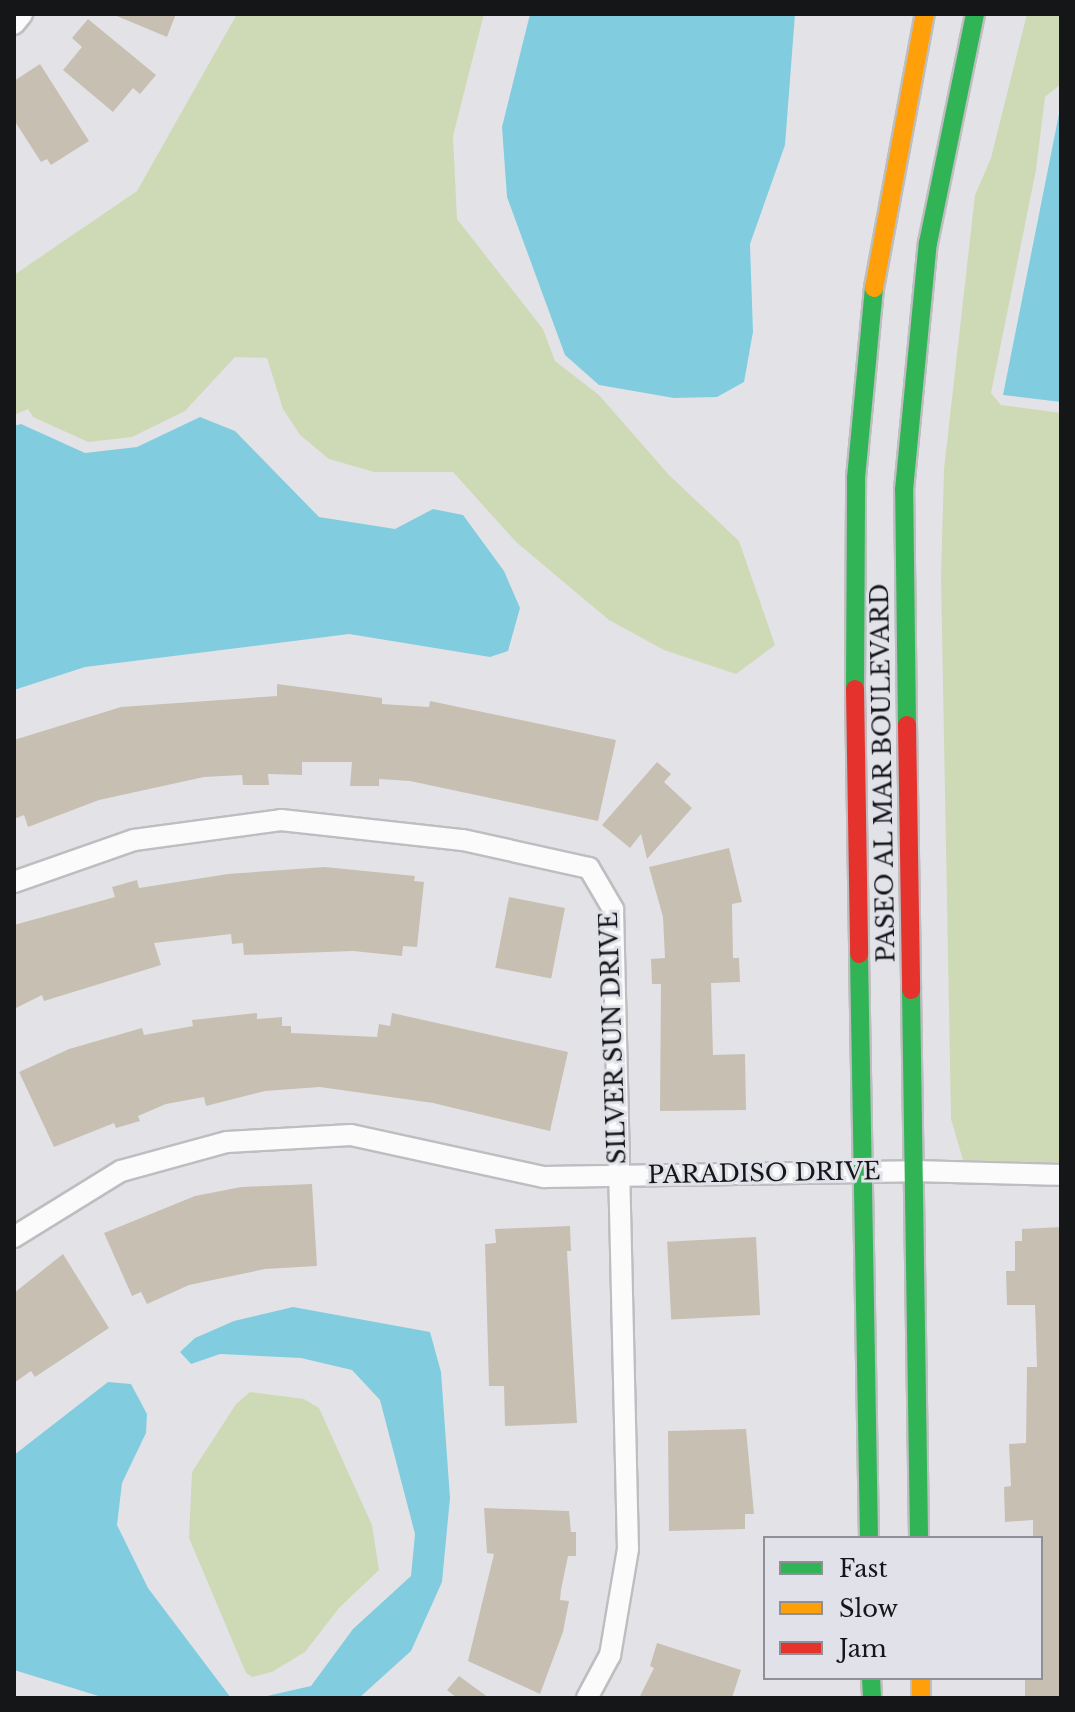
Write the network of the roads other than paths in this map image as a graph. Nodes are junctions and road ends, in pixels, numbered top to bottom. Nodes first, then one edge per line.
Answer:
1 (22, 14) edge
2 (925, 14) edge
3 (975, 14) edge
4 (14, 24) edge
5 (14, 882) edge
6 (864, 1171) junction
7 (913, 1171) junction
8 (618, 1174) junction
9 (1061, 1175) edge
10 (14, 1237) edge
11 (869, 1536) edge
12 (919, 1536) edge
13 (587, 1698) edge

1 - 4 street
2 - 6 main road, PASEO AL MAR BOULEVARD
3 - 7 main road, PASEO AL MAR BOULEVARD
5 - 8 street, SILVER SUN DRIVE
6 - 7 street, PARADISO DRIVE
6 - 8 street, PARADISO DRIVE
6 - 11 main road, PASEO AL MAR BOULEVARD
7 - 9 street, PARADISO DRIVE
7 - 12 main road, PASEO AL MAR BOULEVARD
8 - 10 street, PARADISO DRIVE
8 - 13 street, SILVER SUN DRIVE

